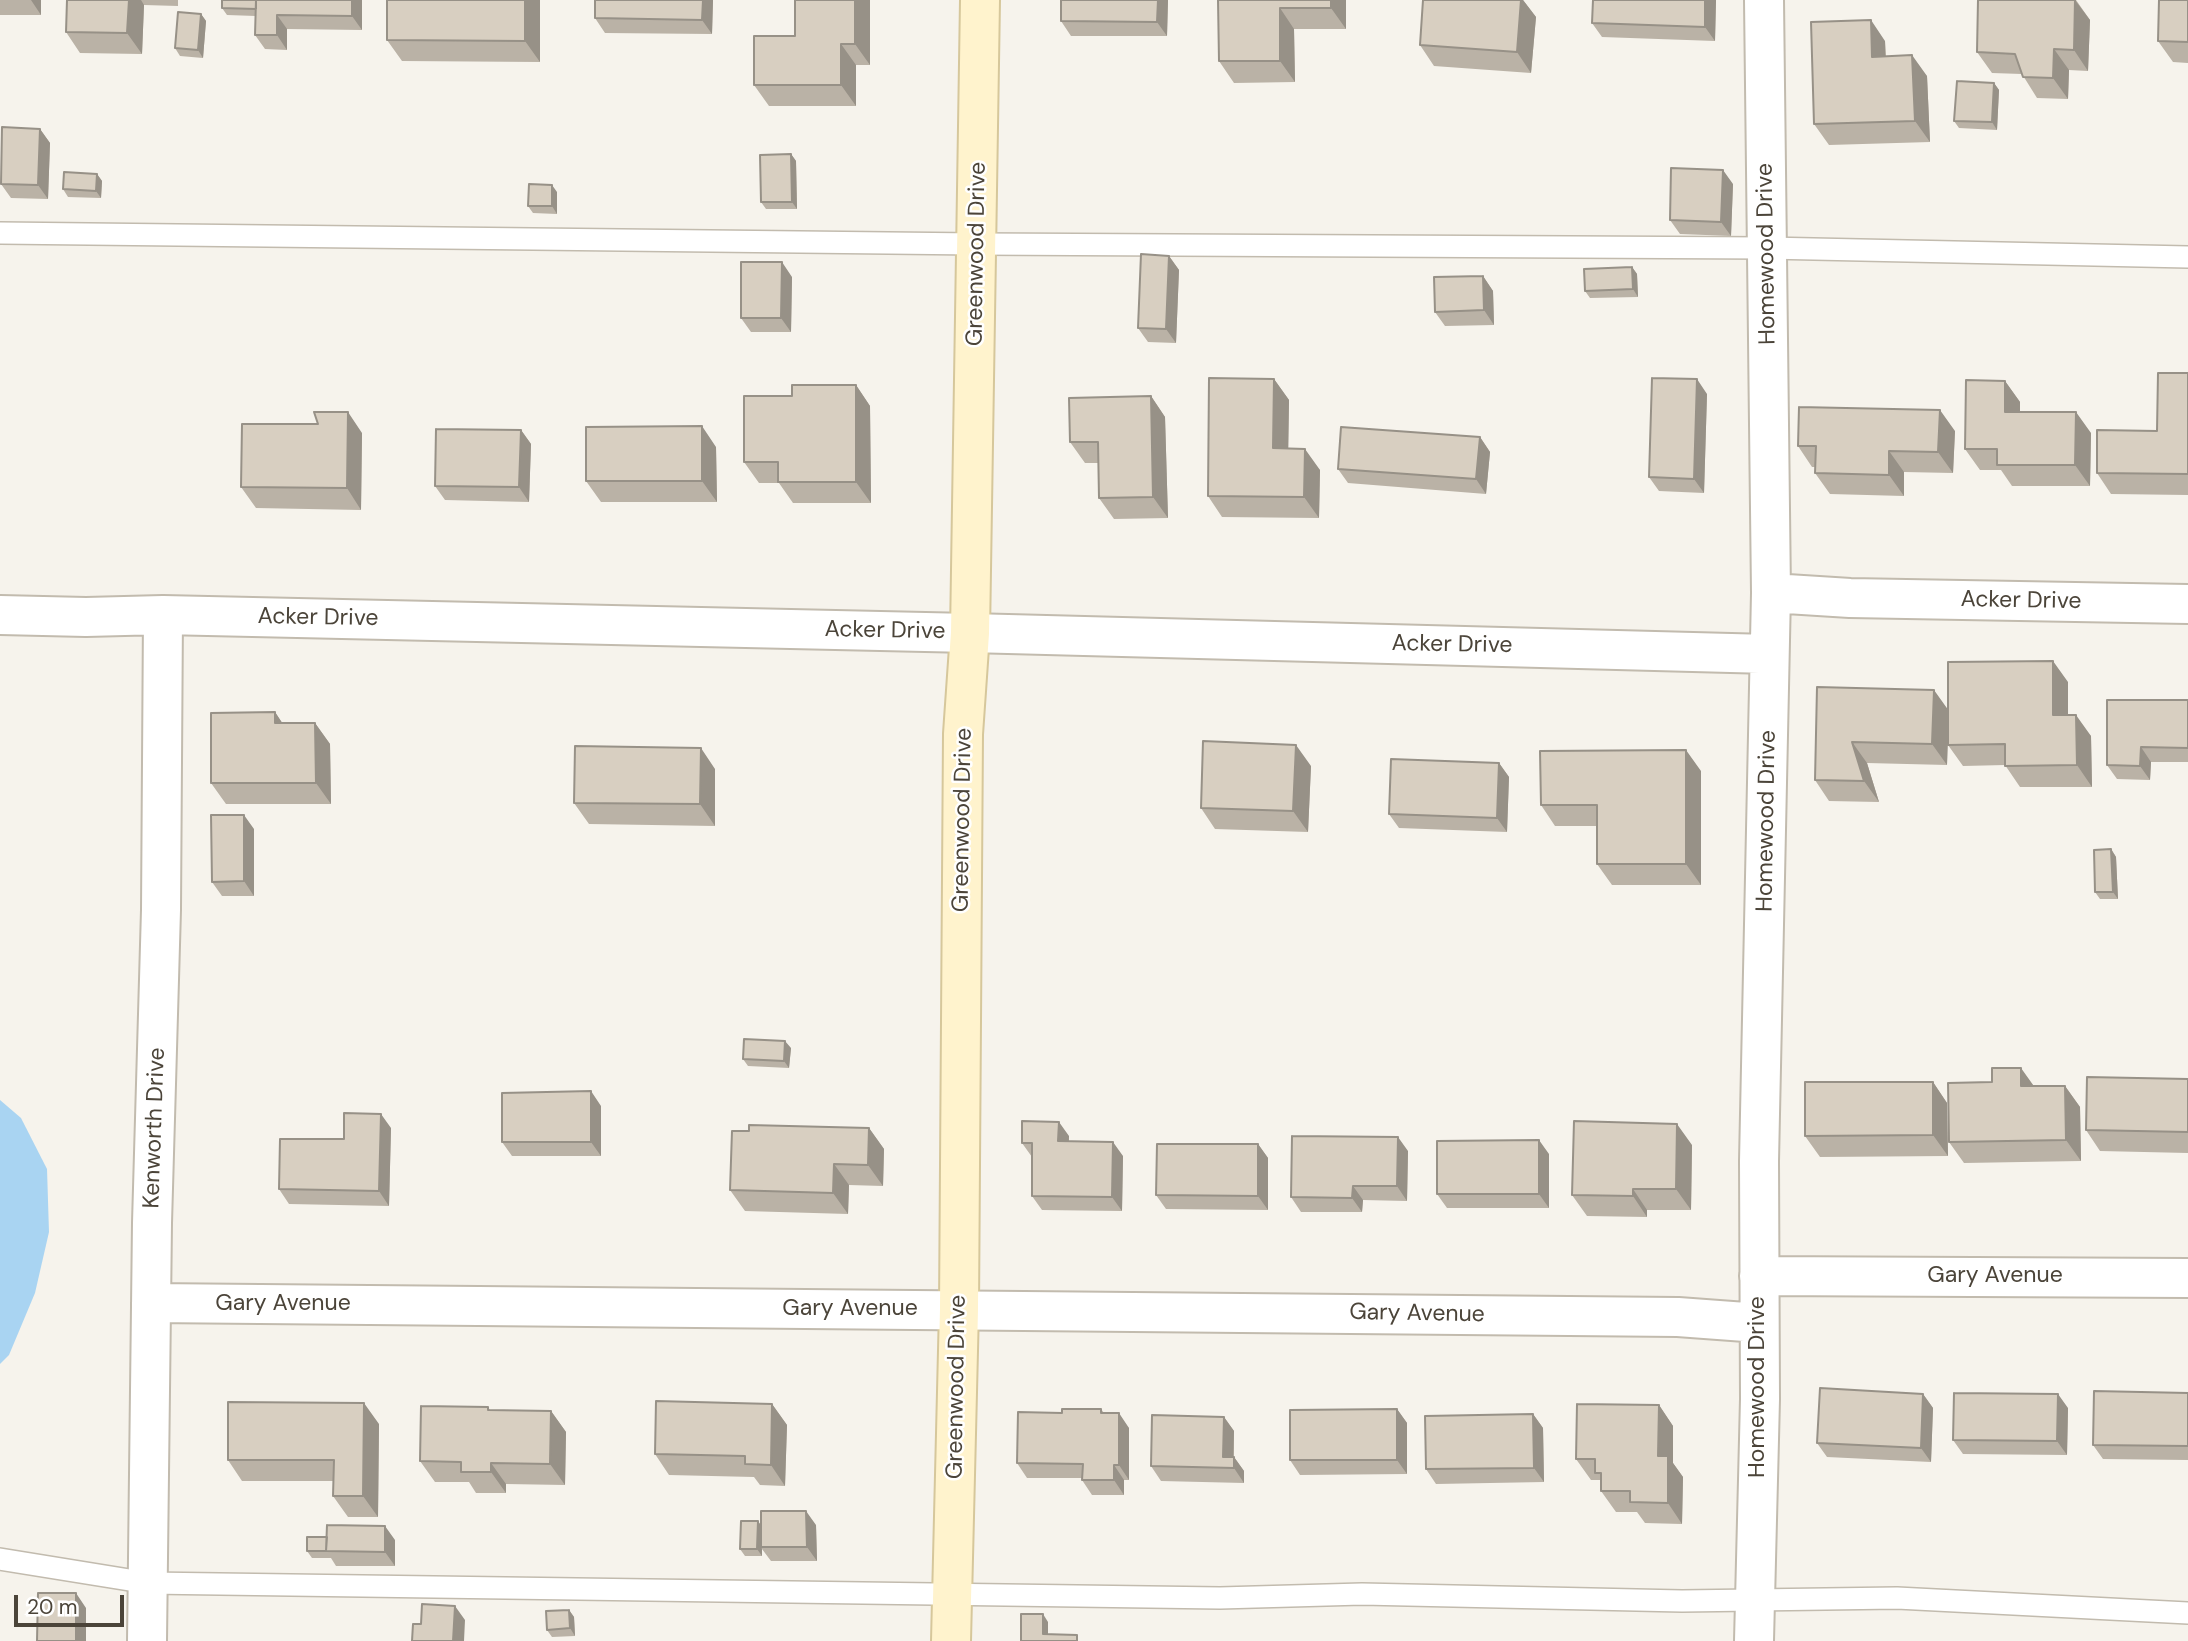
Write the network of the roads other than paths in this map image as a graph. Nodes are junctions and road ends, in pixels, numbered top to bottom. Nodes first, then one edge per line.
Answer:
1 (981, 0) edge
2 (1764, 0) edge
3 (0, 233) edge
4 (977, 244) junction
5 (1767, 248) junction
6 (2188, 257) edge
7 (1771, 593) junction
8 (2188, 604) edge
9 (0, 615) edge
10 (163, 615) junction
11 (970, 633) junction
12 (1769, 653) junction
13 (1759, 1276) junction
14 (2188, 1278) edge
15 (152, 1303) junction
16 (959, 1309) junction
17 (1759, 1323) junction
18 (0, 1559) edge
19 (148, 1583) junction
20 (952, 1596) junction
21 (1755, 1601) junction
22 (2188, 1613) edge
23 (147, 1641) edge
24 (951, 1641) edge
25 (1754, 1641) edge

1 - 4 street, Greenwood Drive
2 - 5 street, Homewood Drive
3 - 4 lane
4 - 5 lane
4 - 11 street, Greenwood Drive
5 - 6 lane
5 - 7 street, Homewood Drive
7 - 8 street, Acker Drive
7 - 12 street, Homewood Drive
9 - 10 street, Acker Drive
10 - 11 street, Acker Drive
10 - 15 street, Kenworth Drive
11 - 12 street, Acker Drive
11 - 16 street, Greenwood Drive
12 - 13 street, Homewood Drive
13 - 14 street, Gary Avenue
13 - 17 street, Homewood Drive
15 - 16 street, Gary Avenue
15 - 19 street, Kenworth Drive
16 - 17 street, Gary Avenue
16 - 20 street, Greenwood Drive
17 - 21 street, Homewood Drive
18 - 19 lane
19 - 20 lane
19 - 23 street, Kenworth Drive
20 - 21 lane
20 - 24 street, Greenwood Drive
21 - 22 lane
21 - 25 street, Homewood Drive

